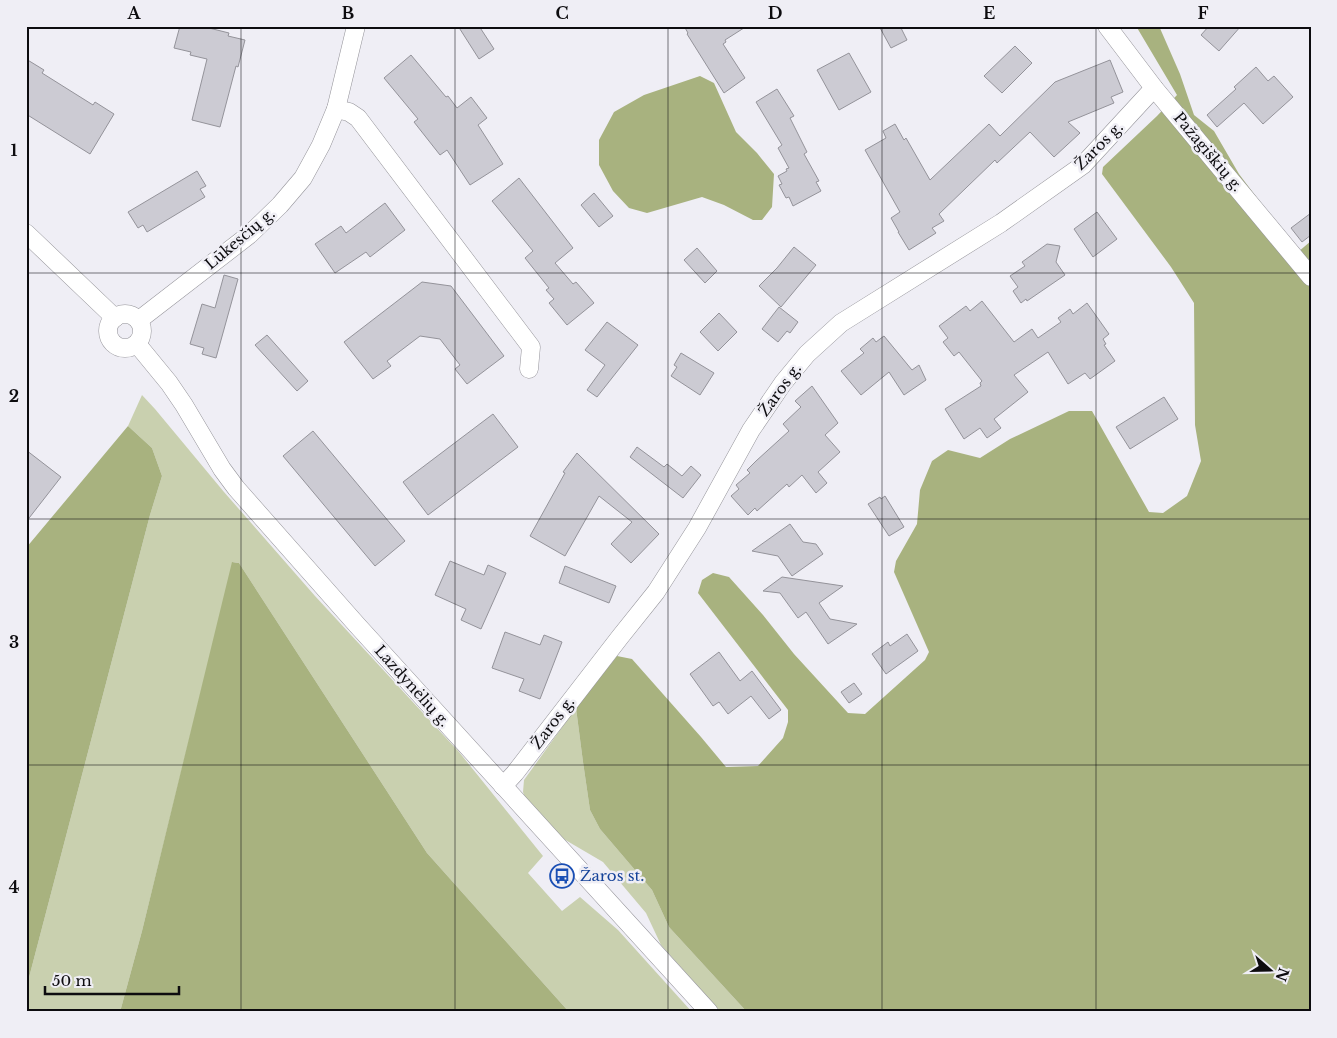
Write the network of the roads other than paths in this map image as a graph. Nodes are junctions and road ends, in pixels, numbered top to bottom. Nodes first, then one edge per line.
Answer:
1 (356, 26) edge
2 (1106, 26) edge
3 (1154, 88) junction
4 (336, 108) junction
5 (26, 233) edge
6 (1311, 276) edge
7 (115, 318) junction
8 (139, 320) junction
9 (137, 344) junction
10 (529, 369) dead end
11 (503, 786) junction
12 (709, 1012) edge

1 - 4 street, Lūkesčių g.
2 - 3 street, Pažagiškių g.
3 - 6 street, Pažagiškių g.
3 - 11 street, Žaros g.
4 - 8 street, Lūkesčių g.
4 - 10 street
5 - 7 street
7 - 8 street
7 - 9 street
8 - 9 street
9 - 11 street, Lazdynėlių g.
11 - 12 street, Lazdynėlių g.

